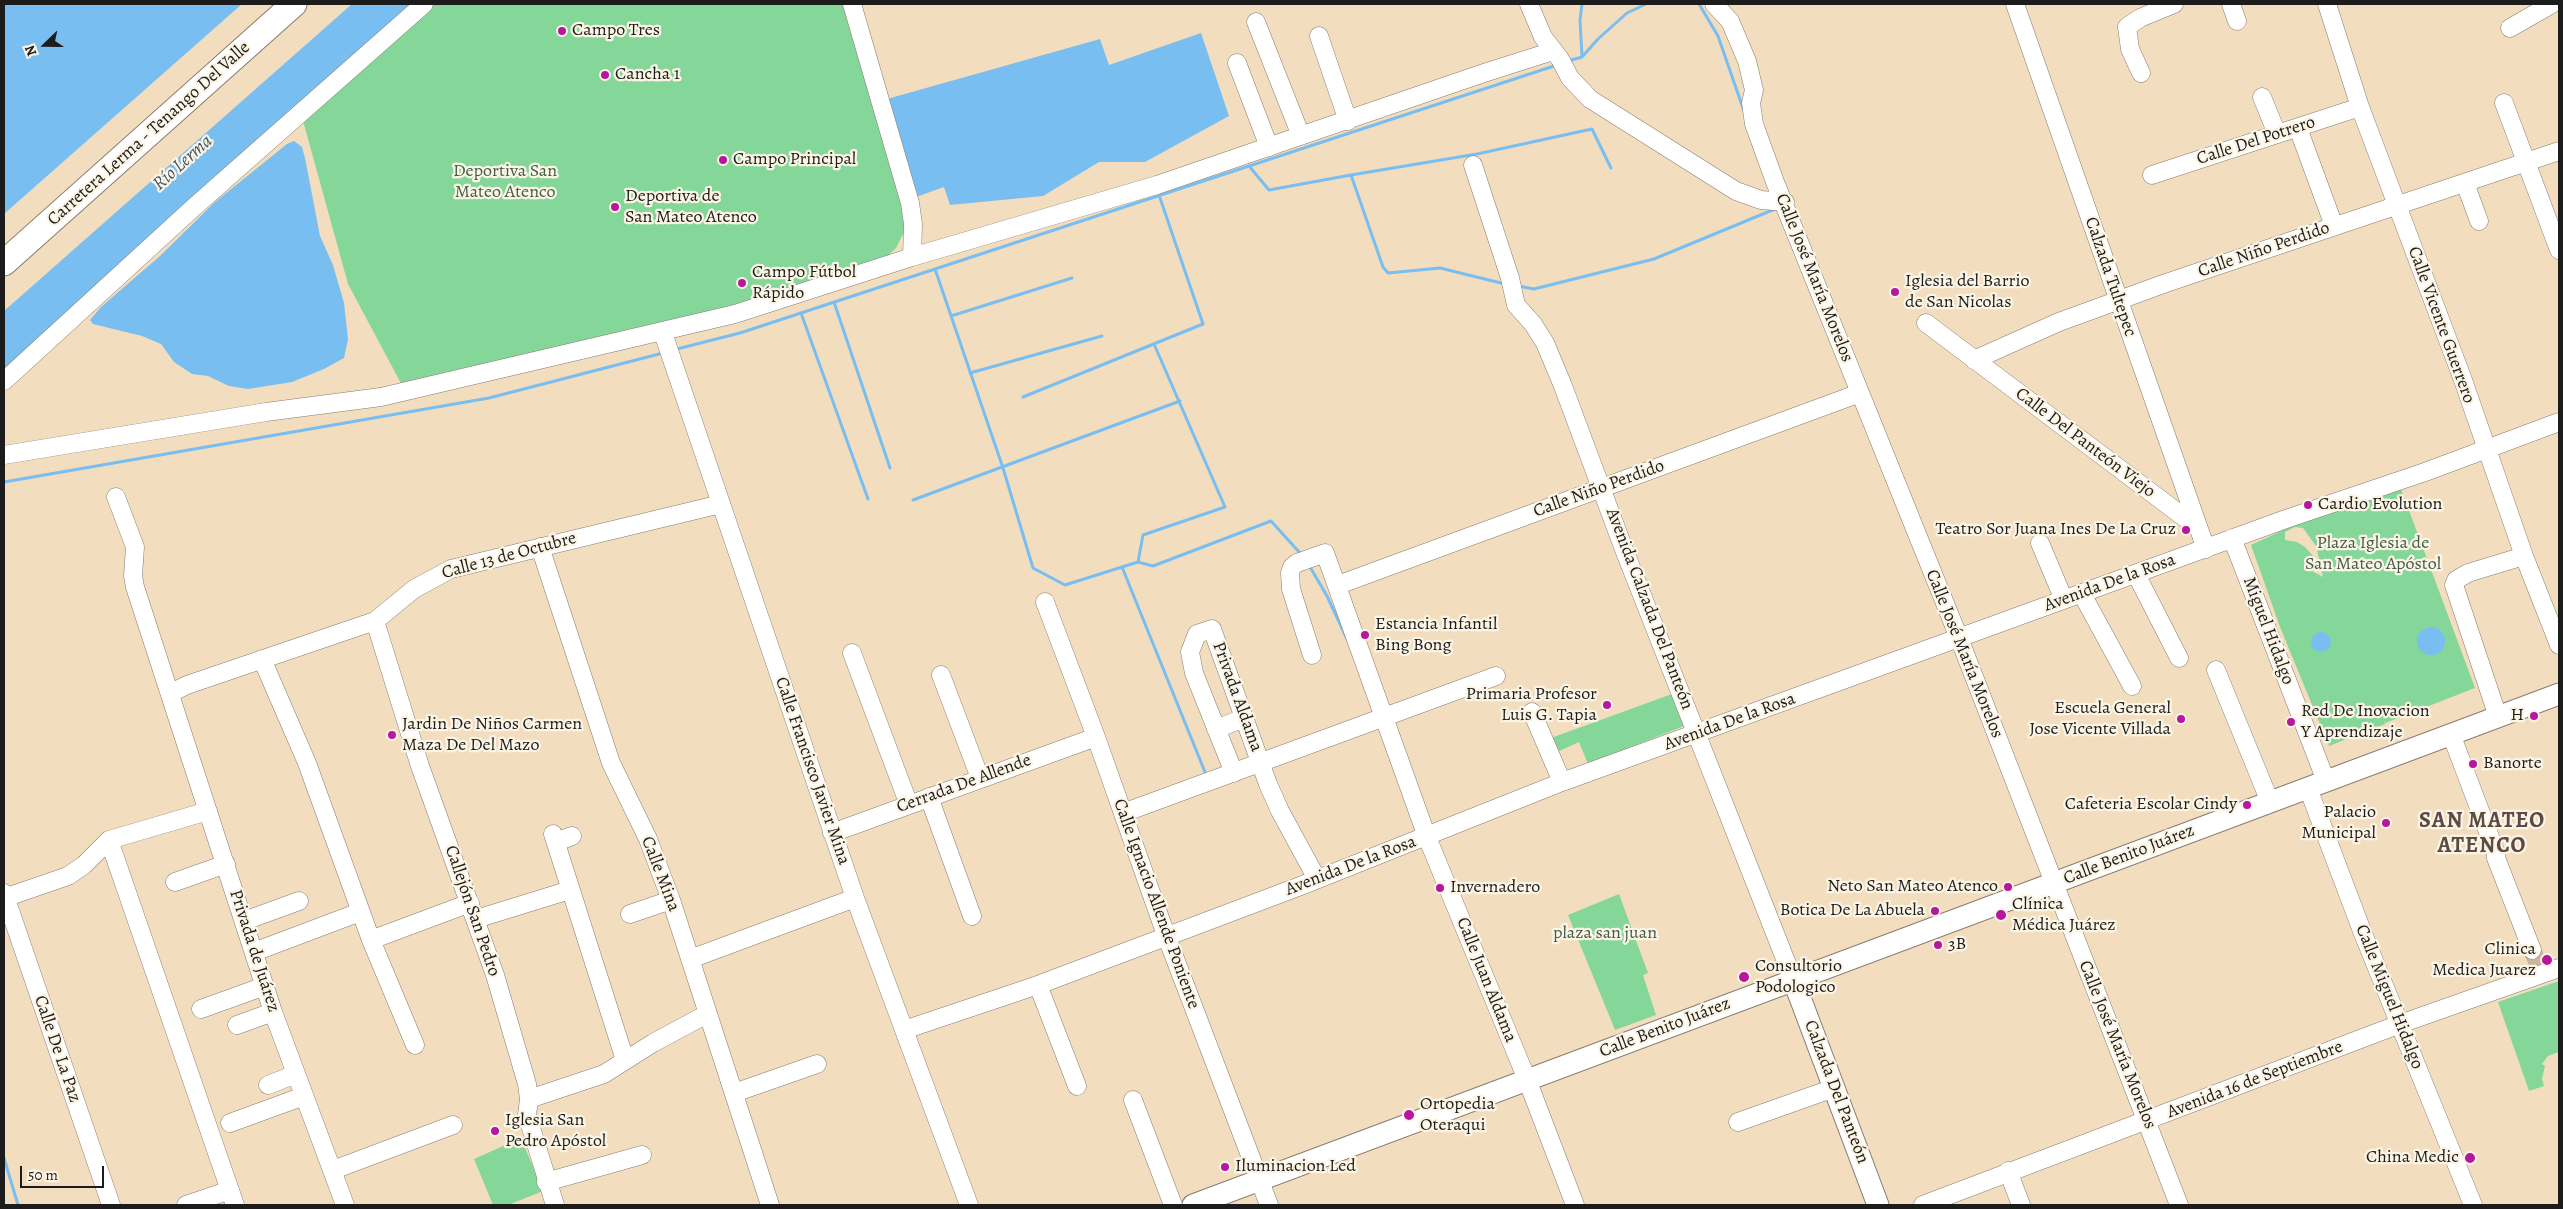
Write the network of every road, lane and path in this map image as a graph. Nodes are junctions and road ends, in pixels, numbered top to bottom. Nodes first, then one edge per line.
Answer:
1 (271, 4) edge
2 (294, 4) edge
3 (424, 4) edge
4 (852, 4) edge
5 (1529, 4) edge
6 (1714, 4) edge
7 (2015, 4) edge
8 (2174, 4) edge
9 (2231, 4) edge
10 (2327, 4) edge
11 (2552, 4) edge
12 (2237, 21) dead end
13 (1256, 22) dead end
14 (2510, 28) dead end
15 (1319, 36) dead end
16 (1557, 55) junction
17 (1237, 63) dead end
18 (2141, 74) dead end
19 (2262, 96) dead end
20 (2504, 103) dead end
21 (2360, 107) junction
22 (1348, 121) junction
23 (2298, 128) junction
24 (2277, 134) junction
25 (1302, 136) junction
26 (1269, 147) junction
27 (2559, 151) edge
28 (2527, 162) junction
29 (1473, 165) dead end
30 (2152, 176) dead end
31 (2465, 184) junction
32 (1785, 202) junction
33 (2397, 205) junction
34 (2479, 221) dead end
35 (2334, 226) junction
36 (4, 247) edge
37 (2559, 250) edge
38 (912, 256) junction
39 (4, 263) edge
40 (2118, 300) junction
41 (1926, 324) dead end
42 (667, 345) junction
43 (1974, 360) junction
44 (4, 381) edge
45 (1860, 394) junction
46 (2559, 422) edge
47 (2486, 450) junction
48 (4, 455) edge
49 (1602, 488) junction
50 (116, 497) dead end
51 (721, 504) junction
52 (2197, 527) junction
53 (2232, 538) junction
54 (2040, 543) dead end
55 (540, 547) junction
56 (2206, 549) junction
57 (2524, 556) junction
58 (2136, 574) junction
59 (1338, 585) junction
60 (2082, 594) junction
61 (2064, 600) junction
62 (1045, 602) dead end
63 (375, 621) junction
64 (1959, 638) junction
65 (2559, 644) edge
66 (852, 653) dead end
67 (1312, 655) dead end
68 (2179, 658) dead end
69 (262, 659) junction
70 (2216, 670) dead end
71 (942, 675) dead end
72 (1496, 676) dead end
73 (2132, 686) dead end
74 (171, 693) junction
75 (2559, 694) edge
76 (1532, 712) dead end
77 (1384, 717) junction
78 (2498, 717) junction
79 (1244, 718) junction
80 (1216, 730) junction
81 (1698, 734) junction
82 (2451, 734) junction
83 (1096, 737) junction
84 (1261, 764) junction
85 (1234, 774) junction
86 (980, 778) junction
87 (1562, 782) junction
88 (2317, 784) junction
89 (929, 797) junction
90 (2270, 802) junction
91 (909, 805) junction
92 (208, 811) junction
93 (1123, 814) junction
94 (832, 833) junction
95 (572, 836) dead end
96 (1427, 837) junction
97 (109, 840) junction
98 (226, 864) junction
99 (1317, 879) junction
100 (175, 882) dead end
101 (2054, 883) junction
102 (570, 890) junction
103 (4, 896) edge
104 (855, 898) junction
105 (671, 900) junction
106 (299, 901) dead end
107 (473, 911) junction
108 (360, 912) junction
109 (630, 914) dead end
110 (972, 916) dead end
111 (244, 921) junction
112 (1166, 935) junction
113 (371, 940) junction
114 (2532, 950) tunnel mouth
115 (254, 952) junction
116 (690, 959) junction
117 (2559, 968) edge
118 (1793, 979) junction
119 (1038, 984) junction
120 (265, 986) junction
121 (201, 1009) dead end
122 (273, 1012) junction
123 (707, 1014) junction
124 (2400, 1024) junction
125 (236, 1025) dead end
126 (904, 1030) junction
127 (415, 1045) dead end
128 (625, 1060) junction
129 (817, 1064) dead end
130 (296, 1074) junction
131 (1528, 1082) junction
132 (268, 1085) dead end
133 (1077, 1086) dead end
134 (1834, 1088) junction
135 (734, 1094) junction
136 (304, 1096) junction
137 (529, 1099) junction
138 (1133, 1100) dead end
139 (1738, 1122) dead end
140 (2148, 1122) junction
141 (230, 1123) dead end
142 (453, 1124) dead end
143 (642, 1155) dead end
144 (333, 1170) junction
145 (2008, 1171) junction
146 (1259, 1181) junction
147 (546, 1182) junction
148 (232, 1198) edge
149 (111, 1205) edge
150 (186, 1205) edge
151 (345, 1205) edge
152 (555, 1205) edge
153 (770, 1205) edge
154 (970, 1205) edge
155 (1173, 1205) edge
156 (1193, 1205) edge
157 (1269, 1205) edge
158 (1575, 1205) edge
159 (1878, 1205) edge
160 (1923, 1205) edge
161 (2021, 1205) edge
162 (2179, 1205) edge
163 (2473, 1205) edge

1 - 36 highway
2 - 39 highway, Carretera Lerma - Tenango Del Valle
3 - 44 street
4 - 38 street
5 - 16 street
6 - 32 street, Calle José María Morelos
7 - 40 street, Calzada Tultepec
8 - 18 street
9 - 12 street
10 - 21 street, Calle Vicente Guerrero
11 - 14 street
13 - 25 street
15 - 22 street
16 - 22 street
16 - 32 street
17 - 26 street
19 - 24 street
20 - 28 street
21 - 23 street, Calle Del Potrero
21 - 33 street, Calle Vicente Guerrero
22 - 25 street
23 - 24 street, Calle Del Potrero
23 - 35 street
24 - 30 street, Calle Del Potrero
25 - 26 street
26 - 38 street
27 - 28 street, Calle Niño Perdido
28 - 31 street, Calle Niño Perdido
28 - 37 street
29 - 49 street, Avenida Calzada Del Panteón
31 - 33 street, Calle Niño Perdido
31 - 34 street
32 - 45 street, Calle José María Morelos
33 - 35 street, Calle Niño Perdido
33 - 47 street, Calle Vicente Guerrero
35 - 40 street, Calle Niño Perdido
38 - 42 street
40 - 43 street, Calle Niño Perdido
40 - 52 street, Calzada Tultepec
41 - 43 street, Calle Del Panteón Viejo
42 - 48 street
42 - 51 street, Calle Francisco Javier Mina
43 - 52 street, Calle Del Panteón Viejo
45 - 49 street, Calle Niño Perdido
45 - 64 street, Calle José María Morelos
46 - 47 street, Avenida De la Rosa
47 - 53 street, Avenida De la Rosa
47 - 57 street, Calle Vicente Guerrero
49 - 59 street, Calle Niño Perdido
49 - 81 street, Avenida Calzada Del Panteón
50 - 74 street, Privada de Juárez
51 - 55 street, Calle 13 de Octubre
51 - 94 street, Calle Francisco Javier Mina
52 - 56 street, Calzada Tultepec
53 - 56 street, Avenida De la Rosa
53 - 88 street, Miguel Hidalgo
54 - 61 street
55 - 63 street, Calle 13 de Octubre
55 - 105 street, Calle Mina
56 - 58 street, Avenida De la Rosa
57 - 65 street, Calle Vicente Guerrero
57 - 78 street
58 - 60 street, Avenida De la Rosa
58 - 68 street
59 - 67 street, Calle Juan Aldama
59 - 77 street, Calle Juan Aldama
60 - 61 street, Avenida De la Rosa
60 - 73 street
61 - 64 street, Avenida De la Rosa
62 - 83 street, Calle Ignacio Allende Poniente
63 - 69 street, Calle 13 de Octubre
63 - 107 street, Callejón San Pedro
64 - 81 street, Avenida De la Rosa
64 - 101 street, Calle José María Morelos
66 - 91 street
69 - 74 street, Calle 13 de Octubre
69 - 108 street
70 - 90 street
71 - 86 street
72 - 77 street
74 - 92 street, Privada de Juárez
75 - 78 main road, Calle Benito Juárez
76 - 87 street
77 - 84 street
77 - 96 street, Calle Juan Aldama
78 - 82 main road, Calle Benito Juárez
79 - 80 street
79 - 80 street, Privada Aldama
79 - 84 street, Privada Aldama
80 - 85 street
81 - 87 street, Avenida De la Rosa
81 - 118 street, Avenida Calzada Del Panteón
82 - 88 main road, Calle Benito Juárez
82 - 114 street
83 - 86 street, Cerrada De Allende
83 - 93 street, Calle Ignacio Allende Poniente
84 - 85 street
84 - 99 street, Privada Aldama
85 - 93 street
86 - 89 street, Cerrada De Allende
87 - 96 street, Avenida De la Rosa
88 - 90 main road, Calle Benito Juárez
88 - 124 street, Calle Miguel Hidalgo
89 - 91 street, Cerrada De Allende
89 - 110 street
90 - 101 main road, Calle Benito Juárez
91 - 94 street, Cerrada De Allende
92 - 97 street
92 - 98 street, Privada de Juárez
93 - 112 street, Calle Ignacio Allende Poniente
94 - 104 street, Calle Francisco Javier Mina
95 - 102 street
96 - 99 street, Avenida De la Rosa
96 - 131 street, Calle Juan Aldama
97 - 103 street
97 - 148 street
98 - 100 street
98 - 111 street, Privada de Juárez
99 - 112 street, Avenida De la Rosa
101 - 118 main road, Calle Benito Juárez
101 - 140 street, Calle José María Morelos
102 - 107 street
102 - 128 street
103 - 149 street, Calle De La Paz
104 - 116 street
104 - 126 street, Calle Francisco Javier Mina
105 - 109 street
105 - 116 street, Calle Mina
106 - 111 street
107 - 113 street
107 - 137 street, Callejón San Pedro
108 - 113 street
108 - 115 street
111 - 115 street, Privada de Juárez
112 - 119 street, Avenida De la Rosa
112 - 146 street, Calle Ignacio Allende Poniente
113 - 127 street
115 - 120 street, Privada de Juárez
116 - 123 street, Calle Mina
117 - 124 street, Avenida 16 de Septiembre
118 - 131 main road, Calle Benito Juárez
118 - 134 main road, Calzada Del Panteón
119 - 126 street, Avenida De la Rosa
119 - 133 street
120 - 121 street
120 - 122 street, Privada de Juárez
122 - 125 street
122 - 130 street, Privada de Juárez
123 - 128 street
123 - 135 street, Calle Mina
124 - 140 street, Avenida 16 de Septiembre
124 - 163 street, Calle Miguel Hidalgo
126 - 154 street, Calle Francisco Javier Mina
128 - 137 street
129 - 135 street
130 - 132 street
130 - 136 street, Privada de Juárez
131 - 146 main road, Calle Benito Juárez
131 - 158 street, Calle Juan Aldama
134 - 139 street
134 - 159 main road, Calzada Del Panteón
135 - 153 street, Calle Mina
136 - 141 street
136 - 144 street, Privada de Juárez
137 - 147 street, Callejón San Pedro
138 - 155 street
140 - 145 street, Avenida 16 de Septiembre
140 - 162 street, Calle José María Morelos
142 - 144 street
143 - 147 street
144 - 151 street, Privada de Juárez
145 - 160 street, Avenida 16 de Septiembre
145 - 161 street
146 - 156 main road, Calle Benito Juárez
146 - 157 street, Calle Ignacio Allende Poniente
147 - 152 street, Callejón San Pedro
148 - 150 street

